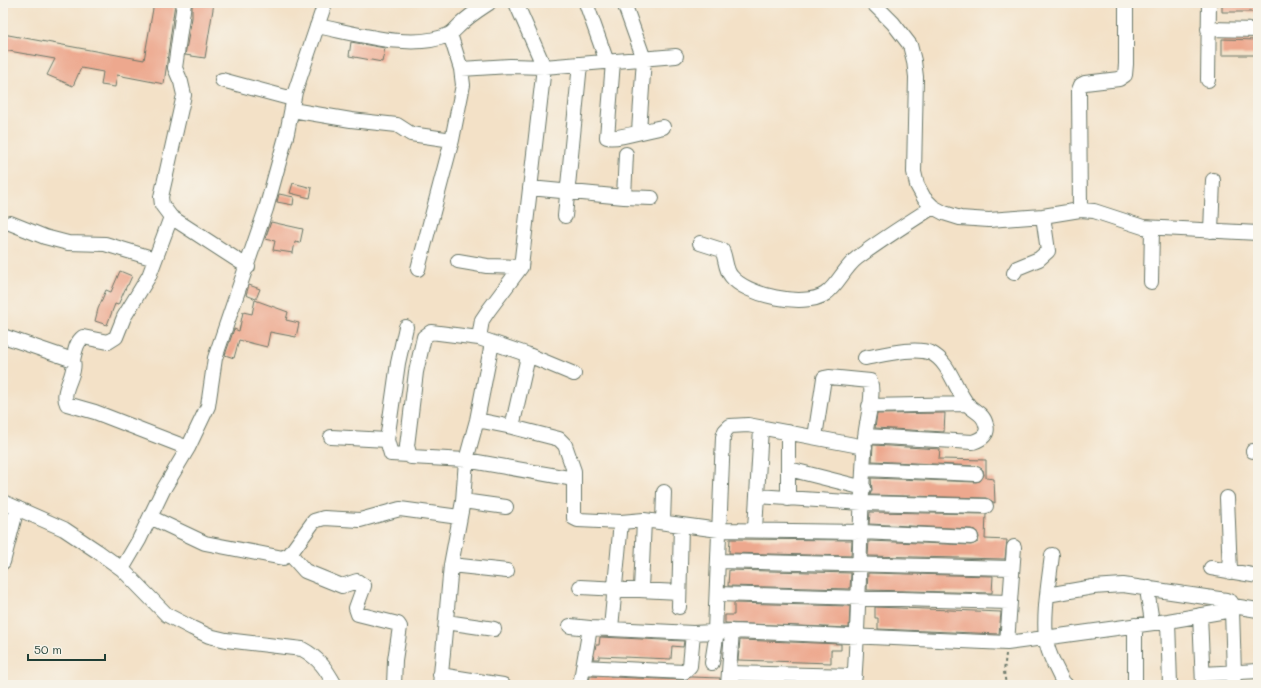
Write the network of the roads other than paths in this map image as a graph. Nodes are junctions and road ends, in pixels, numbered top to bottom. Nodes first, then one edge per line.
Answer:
1 (184, 3) edge
2 (325, 3) edge
3 (489, 3) edge
4 (516, 3) edge
5 (586, 3) edge
6 (624, 3) edge
7 (873, 3) edge
8 (1126, 3) edge
9 (1209, 3) edge
10 (317, 26) junction
11 (1208, 29) junction
12 (1258, 30) edge
13 (450, 34) junction
14 (676, 56) dead end
15 (644, 58) junction
16 (610, 62) junction
17 (580, 64) junction
18 (544, 67) junction
19 (461, 69) junction
20 (222, 80) dead end
21 (1208, 80) dead end
22 (292, 104) junction
23 (662, 127) dead end
24 (639, 131) junction
25 (452, 140) junction
26 (626, 154) dead end
27 (1213, 180) dead end
28 (530, 188) junction
29 (567, 192) junction
30 (624, 197) junction
31 (652, 198) dead end
32 (933, 207) junction
33 (1080, 210) junction
34 (566, 216) dead end
35 (1043, 216) junction
36 (171, 217) junction
37 (10, 223) dead end
38 (1152, 228) junction
39 (1211, 231) junction
40 (1258, 234) edge
41 (700, 243) dead end
42 (155, 259) junction
43 (458, 260) dead end
44 (248, 267) junction
45 (521, 268) junction
46 (418, 269) dead end
47 (1014, 273) dead end
48 (1151, 282) dead end
49 (406, 327) dead end
50 (3, 336) edge
51 (485, 340) junction
52 (526, 354) junction
53 (864, 358) dead end
54 (73, 360) junction
55 (574, 374) dead end
56 (968, 404) junction
57 (869, 406) junction
58 (477, 420) junction
59 (512, 427) junction
60 (761, 428) junction
61 (788, 432) junction
62 (331, 437) dead end
63 (815, 437) junction
64 (387, 440) junction
65 (865, 442) junction
66 (188, 448) junction
67 (409, 455) junction
68 (466, 460) junction
69 (789, 469) junction
70 (864, 469) junction
71 (976, 474) dead end
72 (574, 479) junction
73 (864, 488) junction
74 (664, 492) dead end
75 (757, 496) junction
76 (1228, 498) dead end
77 (788, 499) junction
78 (463, 501) junction
79 (3, 502) edge
80 (862, 503) junction
81 (986, 506) dead end
82 (506, 507) dead end
83 (17, 508) junction
84 (150, 517) junction
85 (458, 517) junction
86 (644, 520) junction
87 (621, 522) junction
88 (663, 522) junction
89 (682, 525) junction
90 (755, 529) junction
91 (719, 530) junction
92 (862, 532) junction
93 (972, 537) dead end
94 (1014, 547) dead end
95 (290, 554) junction
96 (1052, 555) dead end
97 (719, 560) junction
98 (3, 562) edge
99 (860, 564) junction
100 (451, 565) junction
101 (1012, 568) junction
102 (1211, 568) dead end
103 (122, 569) junction
104 (507, 571) dead end
105 (1230, 572) junction
106 (1258, 576) edge
107 (580, 587) dead end
108 (1149, 588) junction
109 (615, 589) junction
110 (641, 589) junction
111 (679, 592) junction
112 (717, 594) junction
113 (1047, 595) junction
114 (858, 599) junction
115 (1009, 602) junction
116 (679, 607) dead end
117 (1233, 608) junction
118 (1258, 610) edge
119 (1200, 615) junction
120 (1168, 621) junction
121 (446, 622) junction
122 (1152, 622) junction
123 (1135, 625) junction
124 (570, 626) dead end
125 (590, 628) junction
126 (611, 628) junction
127 (494, 629) dead end
128 (716, 631) junction
129 (732, 631) junction
130 (693, 633) junction
131 (858, 637) junction
132 (1047, 638) junction
133 (1007, 643) junction
134 (712, 663) dead end
135 (583, 666) junction
136 (1258, 671) edge
137 (728, 679) edge
138 (1203, 679) edge
139 (1234, 679) edge
140 (440, 680) edge
141 (855, 680) edge
142 (335, 685) edge
143 (394, 685) edge
144 (503, 685) edge
145 (580, 685) edge
146 (1066, 685) edge
147 (1135, 685) edge
148 (1170, 685) edge

1 - 36 street
2 - 10 street
3 - 13 street
4 - 18 street
5 - 16 street
6 - 15 street
7 - 32 street
8 - 33 street
9 - 11 street
10 - 13 street
10 - 22 street
11 - 12 street
11 - 21 street
13 - 19 street
14 - 15 street
15 - 16 street
15 - 24 street
16 - 17 street
16 - 24 street
17 - 18 street
17 - 29 street
18 - 19 street
18 - 28 street
19 - 25 street
20 - 22 street
22 - 25 street
22 - 44 street
23 - 24 street
25 - 46 street
26 - 30 street
27 - 39 street
28 - 29 street
28 - 45 street
29 - 30 street
29 - 34 street
30 - 31 street
32 - 35 street
32 - 41 street
33 - 35 street
33 - 38 street
35 - 47 street
36 - 42 street
36 - 44 street
37 - 42 street
38 - 39 street
38 - 48 street
39 - 40 street
42 - 54 street
43 - 45 street
44 - 66 street
45 - 51 street
49 - 64 street
50 - 54 street
51 - 52 street
51 - 58 street
51 - 67 street
52 - 55 street
52 - 59 street
53 - 56 street
54 - 66 street
56 - 57 street
56 - 65 street
57 - 63 street
57 - 65 street
58 - 59 street
58 - 68 street
59 - 72 street
60 - 61 street
60 - 75 street
60 - 91 street
61 - 63 street
61 - 69 street
62 - 64 street
63 - 65 street
64 - 67 street
65 - 70 street
66 - 84 street
67 - 68 street
68 - 72 street
68 - 78 street
69 - 73 street
69 - 77 street
70 - 71 street
70 - 73 street
72 - 87 street
73 - 80 street
74 - 88 street
75 - 77 street
75 - 90 street
76 - 105 street
77 - 80 street
78 - 82 street
78 - 85 street
79 - 83 street
80 - 81 street
80 - 92 street
83 - 98 street
83 - 103 street
84 - 95 street
84 - 103 street
85 - 95 street
85 - 100 street
86 - 87 street
86 - 88 street
86 - 110 street
87 - 109 street
88 - 89 street
89 - 91 street
89 - 111 street
90 - 91 street
90 - 92 street
91 - 97 street
92 - 93 street
92 - 99 street
94 - 101 street
95 - 143 street
96 - 113 street
97 - 99 street
97 - 112 street
99 - 101 street
99 - 114 street
100 - 104 street
100 - 121 street
101 - 115 street
102 - 105 street
103 - 142 street
105 - 106 street
107 - 109 street
108 - 113 street
108 - 117 street
108 - 122 street
109 - 110 street
109 - 126 street
110 - 111 street
111 - 116 street
112 - 114 street
112 - 128 street
113 - 132 street
114 - 115 street
114 - 131 street
115 - 133 street
117 - 118 street
117 - 119 street
117 - 139 street
119 - 120 street
119 - 138 street
120 - 122 street
120 - 148 street
121 - 127 street
121 - 140 street
122 - 123 street
123 - 132 street
123 - 147 street
124 - 125 street
125 - 126 street
125 - 135 street
126 - 130 street
128 - 129 street
128 - 130 street
128 - 134 street
129 - 131 street
129 - 137 street
130 - 135 street
131 - 133 street
131 - 141 street
132 - 133 street
132 - 146 street
135 - 145 street
136 - 139 street
137 - 141 street
138 - 139 street
140 - 144 street

